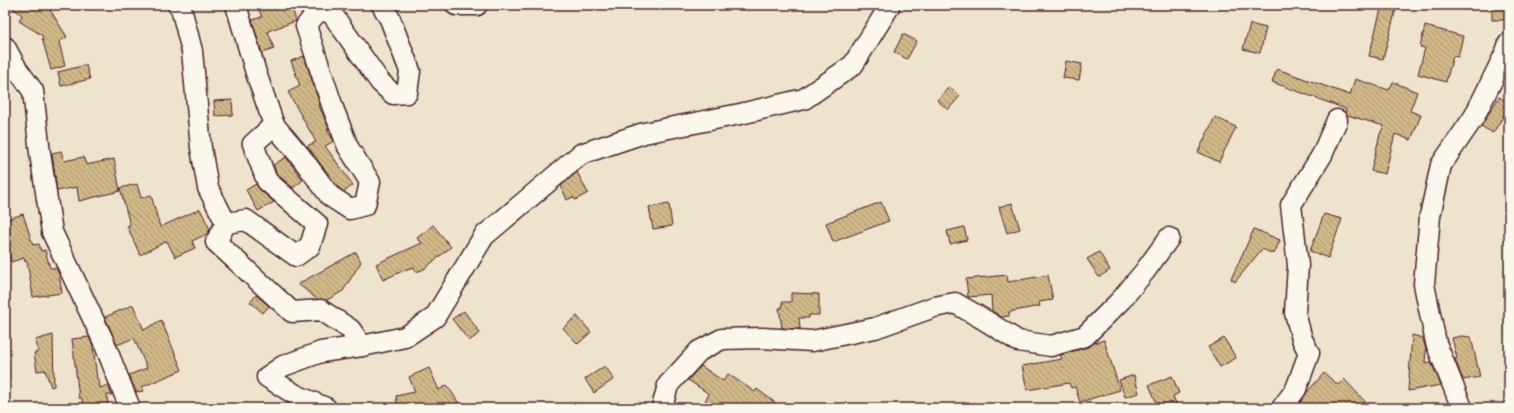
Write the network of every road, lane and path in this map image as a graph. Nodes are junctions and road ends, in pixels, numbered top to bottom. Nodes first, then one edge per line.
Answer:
1 (178, 5) edge
2 (236, 5) edge
3 (382, 5) edge
4 (456, 5) edge
5 (477, 5) edge
6 (889, 6) dead end
7 (1509, 43) edge
8 (5, 48) edge
9 (11, 72) edge
10 (1337, 120) dead end
11 (274, 125) junction
12 (226, 223) junction
13 (1169, 238) dead end
14 (362, 346) junction
15 (130, 408) edge
16 (326, 408) edge
17 (662, 408) edge
18 (1282, 408) edge
19 (1462, 408) edge

1 - 12 street
2 - 11 street
3 - 11 street
4 - 5 street
6 - 14 street
7 - 19 street
8 - 9 street
9 - 15 street
10 - 18 street
11 - 12 street
12 - 14 street
13 - 17 street
14 - 16 street

